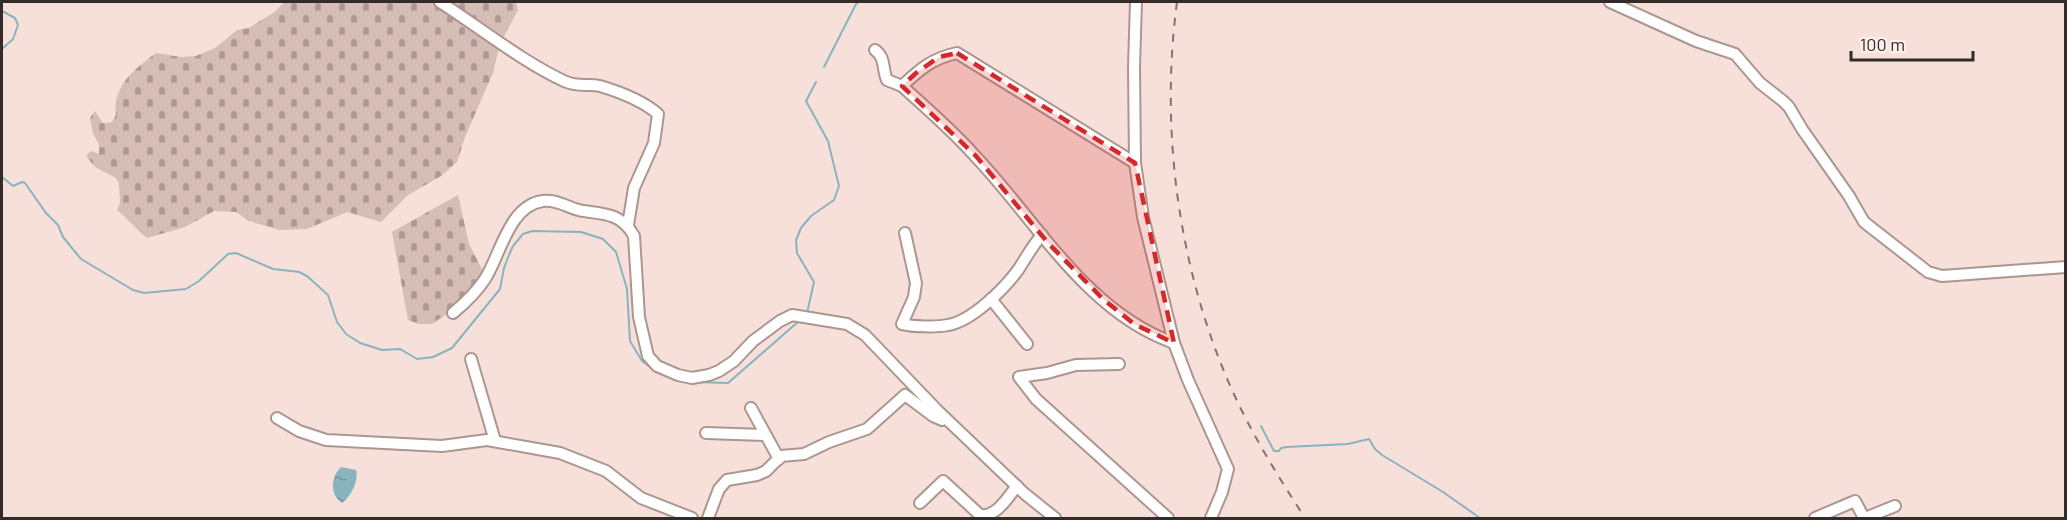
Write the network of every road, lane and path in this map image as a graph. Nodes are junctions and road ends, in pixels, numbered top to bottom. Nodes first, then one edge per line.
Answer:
1 (440, 2) edge
2 (1136, 2) edge
3 (1610, 2) edge
4 (875, 50) dead end
5 (902, 86) junction
6 (1135, 163) junction
7 (628, 225) junction
8 (904, 233) dead end
9 (1042, 236) junction
10 (2066, 267) edge
11 (991, 299) junction
12 (453, 313) dead end
13 (1174, 343) junction
14 (1027, 344) dead end
15 (471, 358) dead end
16 (1119, 363) dead end
17 (751, 408) dead end
18 (277, 417) dead end
19 (953, 425) junction
20 (706, 433) dead end
21 (765, 435) junction
22 (495, 441) junction
23 (779, 459) junction
24 (1017, 486) junction
25 (920, 503) dead end
26 (1895, 506) dead end
27 (692, 519) edge
28 (708, 519) edge
29 (1055, 519) edge
30 (1168, 519) edge
31 (1211, 519) edge
32 (1815, 519) edge
33 (1865, 519) edge

1 - 7 street
2 - 6 street
3 - 10 street
4 - 5 street
5 - 6 street
5 - 9 street
6 - 13 street
7 - 12 street
7 - 19 street
8 - 11 street
9 - 11 street
9 - 13 street
11 - 14 street
13 - 31 street
15 - 22 street
16 - 30 street
17 - 21 street
18 - 22 street
19 - 23 street
19 - 24 street
20 - 21 street
21 - 23 street
22 - 27 street
23 - 28 street
24 - 25 street
24 - 29 street
26 - 33 street
32 - 33 street

